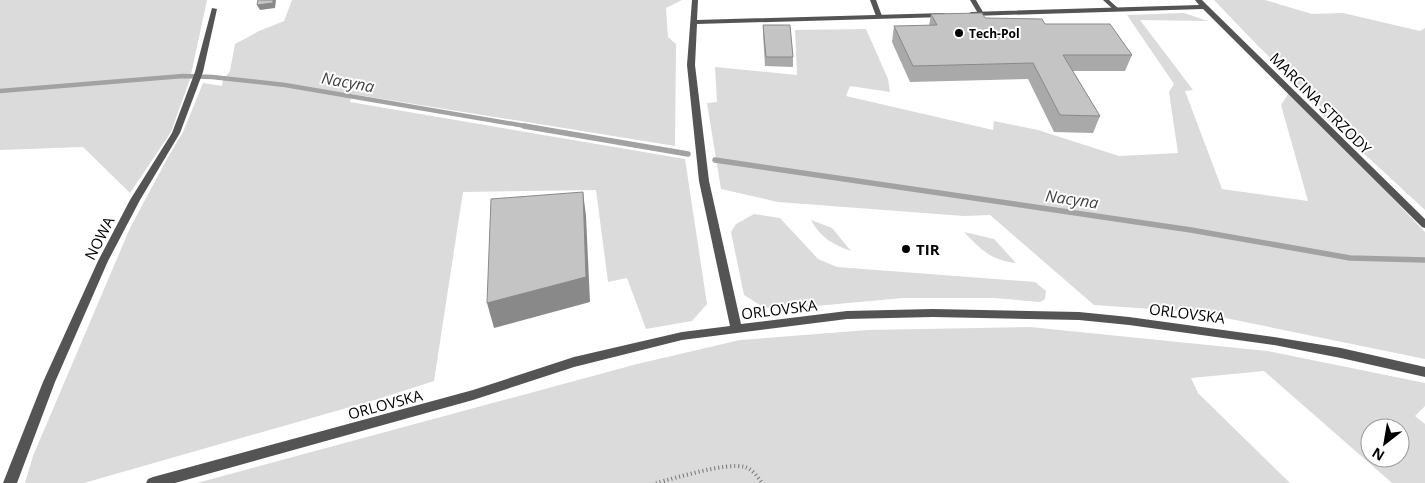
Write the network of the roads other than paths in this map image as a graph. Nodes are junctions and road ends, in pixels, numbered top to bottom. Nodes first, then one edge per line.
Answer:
1 (695, 0) edge
2 (873, 0) edge
3 (973, 0) edge
4 (1106, 0) edge
5 (1198, 0) edge
6 (1206, 7) junction
7 (214, 9) dead end
8 (1117, 10) junction
9 (953, 14) edge
10 (963, 14) edge
11 (981, 14) junction
12 (879, 16) junction
13 (695, 22) junction
14 (1425, 225) edge
15 (736, 329) junction
16 (1425, 372) edge
17 (10, 483) edge
18 (153, 483) edge

1 - 13 street
2 - 12 lane
3 - 11 lane
4 - 8 lane
5 - 6 street, MARCINA STRZODY
6 - 8 street
6 - 14 street, MARCINA STRZODY
7 - 17 street, NOWA
8 - 11 street
9 - 12 street
10 - 11 street
12 - 13 street
13 - 15 street
15 - 16 street, ORLOVSKA
15 - 18 street, ORLOVSKA

